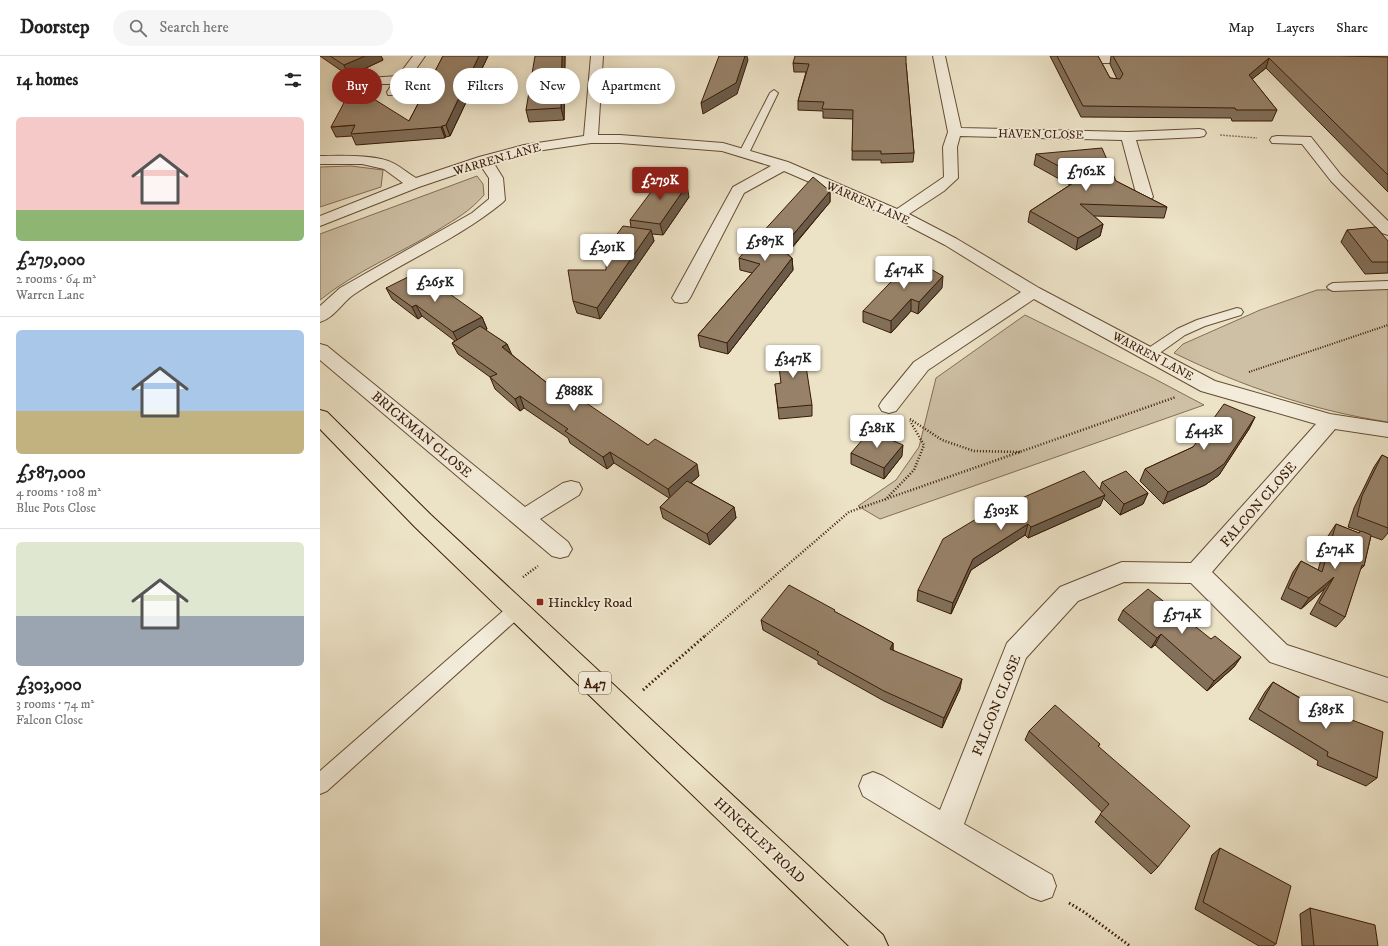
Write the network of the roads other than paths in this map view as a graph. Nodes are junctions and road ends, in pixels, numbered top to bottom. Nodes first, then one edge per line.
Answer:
1 (419, 56) edge
2 (597, 56) edge
3 (939, 56) edge
4 (1098, 57) edge
5 (1155, 58) edge
6 (410, 68) edge
7 (1106, 72) edge
8 (774, 94) dead end
9 (955, 132) junction
10 (1199, 133) road end
11 (1128, 136) junction
12 (591, 139) junction
13 (1277, 140) road end
14 (744, 153) junction
15 (320, 160) edge
16 (484, 160) junction
17 (783, 165) junction
18 (414, 184) junction
19 (1145, 197) edge
20 (898, 215) junction
21 (320, 220) edge
22 (1388, 230) edge
23 (1388, 285) edge
24 (1333, 287) dead end
25 (1033, 292) junction
26 (681, 298) dead end
27 (1237, 312) dead end
28 (320, 316) edge
29 (320, 350) edge
30 (1149, 354) junction
31 (889, 406) dead end
32 (320, 417) edge
33 (1330, 421) junction
34 (1388, 430) edge
35 (571, 489) dead end
36 (523, 519) junction
37 (560, 550) road end
38 (1197, 574) junction
39 (508, 602) junction
40 (1388, 690) edge
41 (320, 784) edge
42 (873, 786) dead end
43 (947, 830) junction
44 (1041, 886) road end
45 (872, 946) edge

1 - 6 street
2 - 12 street
3 - 9 street
4 - 5 street
4 - 7 street
8 - 14 lane
9 - 11 street, HAVEN CLOSE
9 - 20 street
10 - 11 street, HAVEN CLOSE
11 - 19 street
12 - 14 street, WARREN LANE
12 - 16 street, WARREN LANE
13 - 22 street
14 - 17 street, WARREN LANE
15 - 18 street
16 - 18 street, WARREN LANE
16 - 28 street
17 - 20 street, WARREN LANE
17 - 26 street
18 - 21 street, WARREN LANE
20 - 25 street, WARREN LANE
23 - 24 lane
25 - 30 street, WARREN LANE
25 - 31 street
27 - 30 lane
29 - 36 street, BRICKMAN CLOSE
30 - 33 street, WARREN LANE
32 - 39 main road, HINCKLEY ROAD / A47
33 - 34 street, WARREN LANE
33 - 38 street, FALCON CLOSE
35 - 36 street
36 - 37 street, BRICKMAN CLOSE
38 - 40 street
38 - 43 street, FALCON CLOSE
39 - 41 lane
39 - 45 main road, HINCKLEY ROAD / A47
42 - 43 street
43 - 44 street

